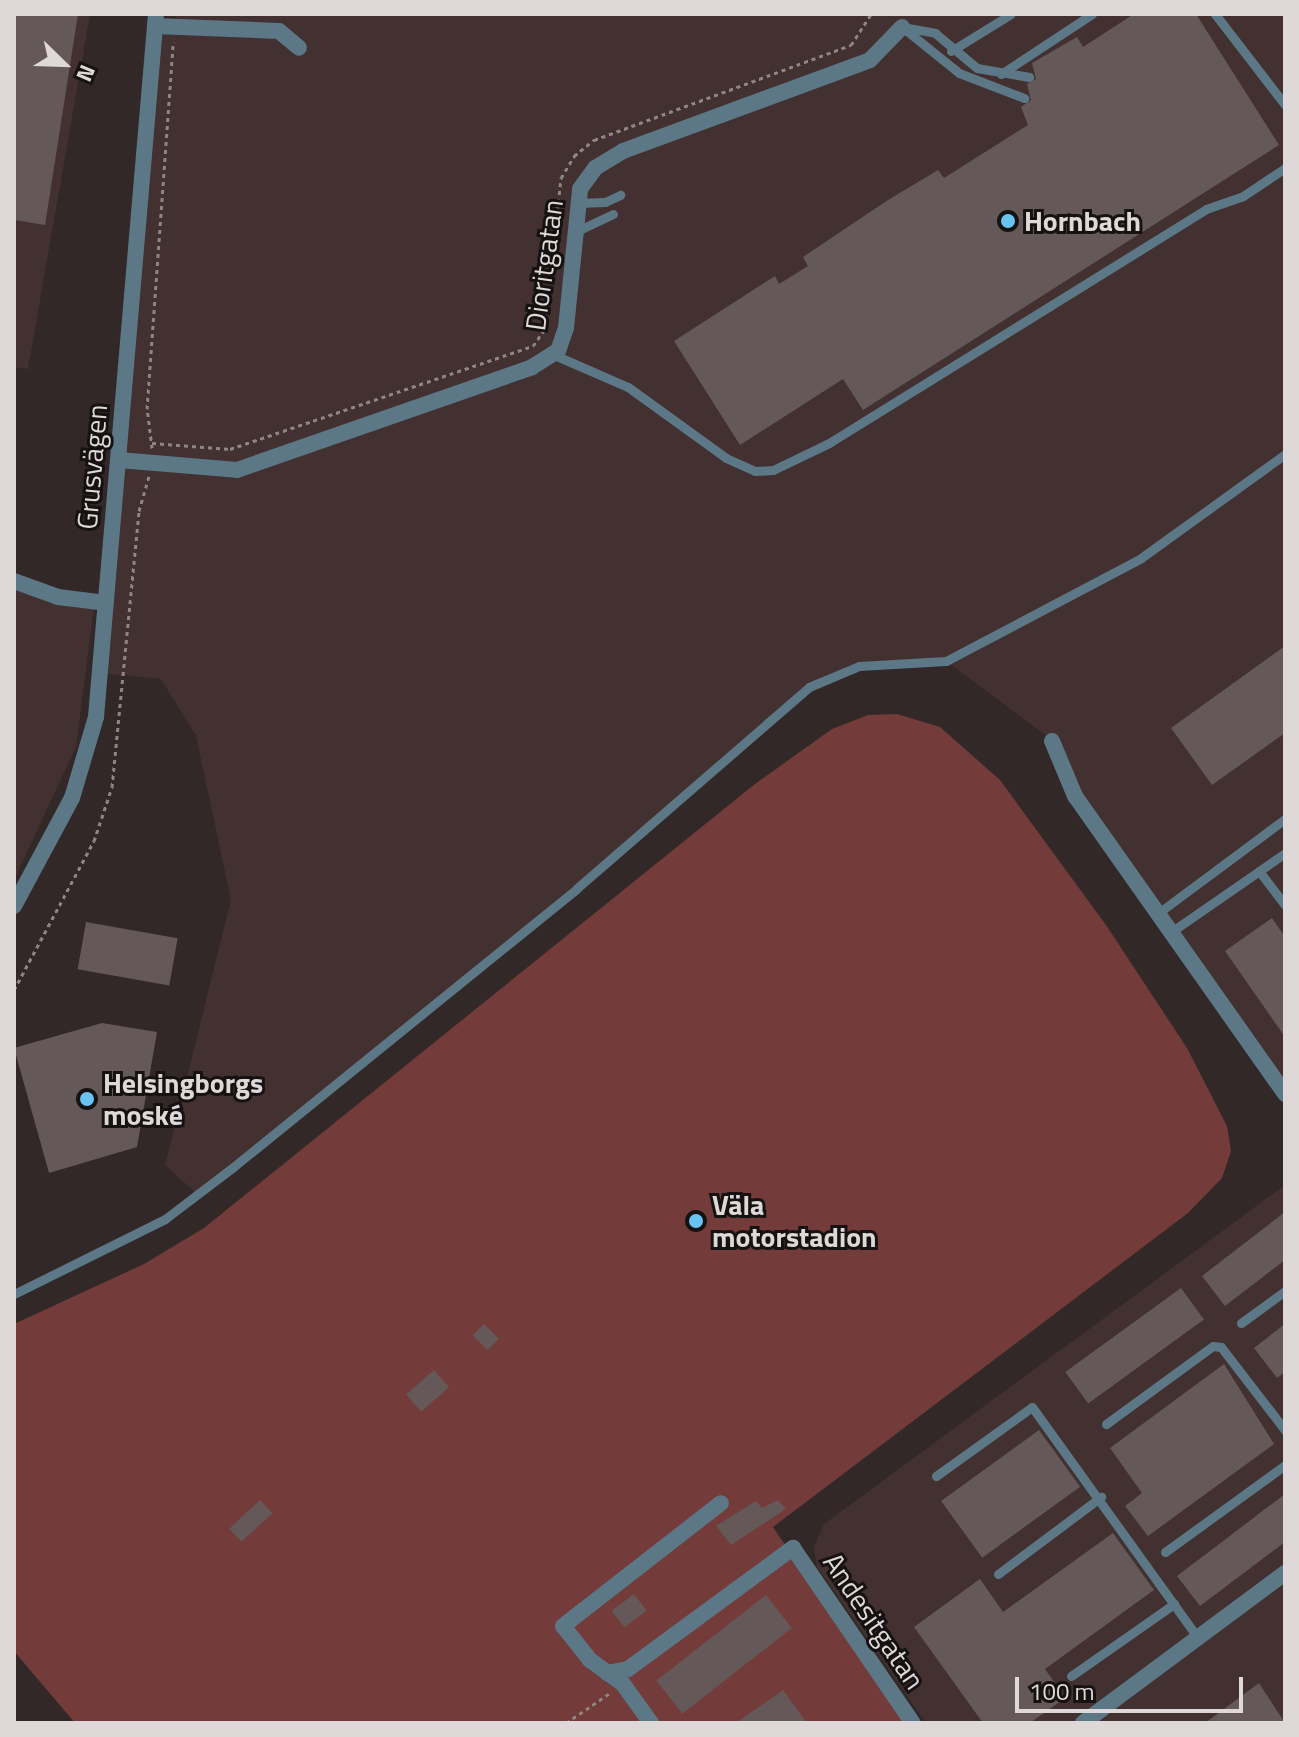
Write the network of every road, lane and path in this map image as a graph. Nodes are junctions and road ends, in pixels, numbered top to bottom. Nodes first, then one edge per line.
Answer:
1 (871, 14) edge
2 (1011, 14) edge
3 (1092, 14) edge
4 (1215, 14) edge
5 (155, 20) edge
6 (902, 27) junction
7 (299, 48) dead end
8 (951, 51) junction
9 (1001, 74) junction
10 (1029, 77) dead end
11 (1024, 98) dead end
12 (1285, 105) edge
13 (1285, 168) edge
14 (620, 195) dead end
15 (578, 203) junction
16 (613, 214) dead end
17 (575, 232) junction
18 (552, 354) junction
19 (152, 443) dead end
20 (1285, 454) edge
21 (119, 460) junction
22 (14, 581) edge
23 (106, 603) junction
24 (1052, 741) dead end
25 (1285, 819) edge
26 (1285, 853) edge
27 (1259, 871) junction
28 (1285, 905) edge
29 (14, 906) edge
30 (1157, 914) junction
31 (1171, 932) junction
32 (1285, 1094) edge
33 (1285, 1291) edge
34 (14, 1294) edge
35 (1241, 1323) dead end
36 (1106, 1424) dead end
37 (1285, 1430) edge
38 (1285, 1465) edge
39 (936, 1476) dead end
40 (1101, 1497) junction
41 (721, 1503) dead end
42 (1165, 1552) dead end
43 (1285, 1573) edge
44 (998, 1574) dead end
45 (1174, 1604) junction
46 (1198, 1638) junction
47 (607, 1673) junction
48 (1071, 1676) dead end
49 (623, 1684) junction
50 (566, 1723) edge
51 (651, 1723) edge
52 (913, 1723) edge
53 (1083, 1723) edge

1 - 19 path
2 - 8 lane
3 - 9 lane
4 - 12 lane
5 - 7 street
5 - 21 street, Grusvägen
6 - 8 lane
6 - 11 lane
6 - 15 street, Dioritgatan
8 - 9 lane
9 - 10 lane
13 - 18 lane
14 - 15 lane
15 - 17 street, Dioritgatan
16 - 17 lane
17 - 18 street, Dioritgatan
18 - 21 street, Dioritgatan
20 - 34 lane
21 - 23 street, Grusvägen
22 - 23 street
23 - 29 street, Grusvägen
24 - 30 street
25 - 30 lane
26 - 27 lane
27 - 28 lane
27 - 31 lane
30 - 31 street
31 - 32 street
33 - 35 lane
36 - 37 lane
38 - 42 lane
39 - 40 lane
40 - 44 lane
40 - 45 lane
41 - 47 street
43 - 46 street
45 - 46 lane
45 - 48 lane
46 - 53 street
47 - 49 street
47 - 52 street, Andesitgatan
49 - 50 path
49 - 51 street

